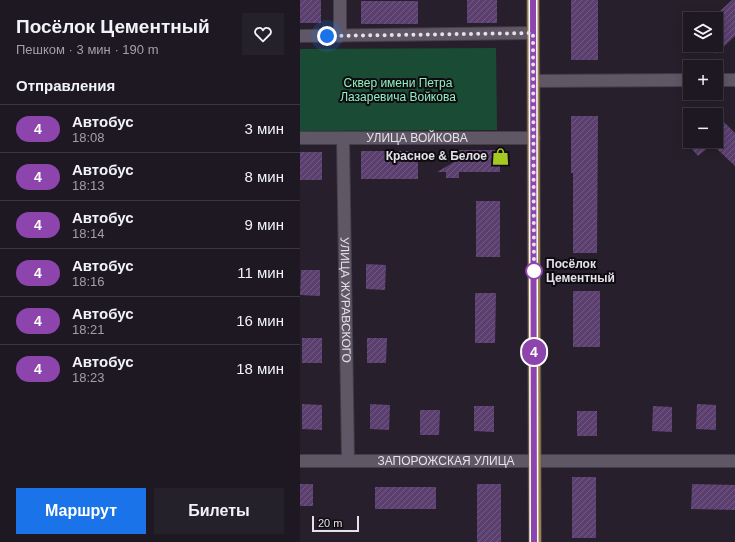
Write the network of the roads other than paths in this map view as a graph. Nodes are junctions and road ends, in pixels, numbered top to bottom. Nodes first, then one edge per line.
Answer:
1 (340, 0) edge
2 (533, 0) edge
3 (533, 33) junction
4 (300, 36) edge
5 (340, 36) junction
6 (683, 80) edge
7 (723, 80) edge
8 (735, 80) edge
9 (534, 81) junction
10 (300, 138) edge
11 (343, 138) junction
12 (534, 138) junction
13 (300, 461) edge
14 (348, 461) junction
15 (534, 461) junction
16 (735, 461) edge
17 (534, 542) edge

1 - 5 street
2 - 3 main road
3 - 5 street
3 - 9 main road
4 - 5 street
6 - 9 street
7 - 8 street
9 - 12 main road
10 - 11 street, УЛИЦА ВОЙКОВА
11 - 12 street, УЛИЦА ВОЙКОВА
11 - 14 street, УЛИЦА ЖУРАВСКОГО
12 - 15 main road
13 - 14 street, ЗАПОРОЖСКАЯ УЛИЦА
14 - 15 street, ЗАПОРОЖСКАЯ УЛИЦА
15 - 16 street, ЗАПОРОЖСКАЯ УЛИЦА
15 - 17 main road

